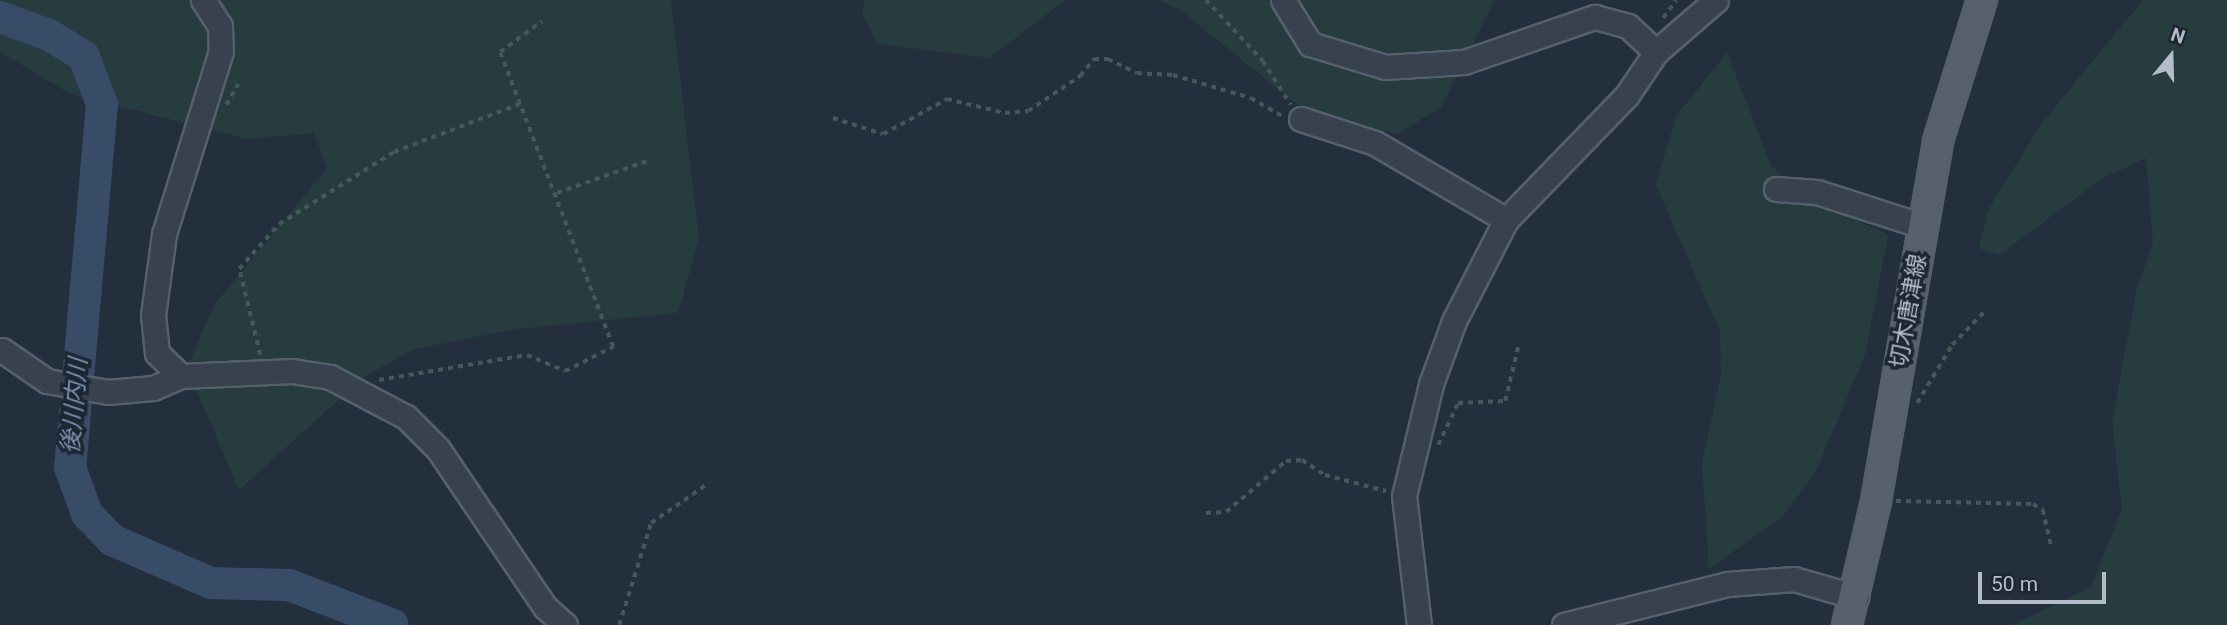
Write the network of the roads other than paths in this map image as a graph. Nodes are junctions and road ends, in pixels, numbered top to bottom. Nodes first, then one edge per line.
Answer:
1 (203, 0) edge
2 (1283, 0) edge
3 (1716, 0) edge
4 (1982, 0) edge
5 (1656, 52) junction
6 (1301, 119) road end
7 (1776, 188) dead end
8 (1506, 220) junction
9 (1923, 226) junction
10 (2, 350) dead end
11 (181, 376) junction
12 (1856, 597) junction
13 (565, 625) edge
14 (1419, 625) edge
15 (1564, 625) edge
16 (1847, 625) edge

1 - 11 street
2 - 5 street
3 - 5 street
4 - 9 main road, 切木唐津線
5 - 8 street
6 - 8 street
7 - 9 street
8 - 14 street
9 - 12 main road, 切木唐津線
10 - 11 street
11 - 13 street
12 - 15 street
12 - 16 main road, 切木唐津線

